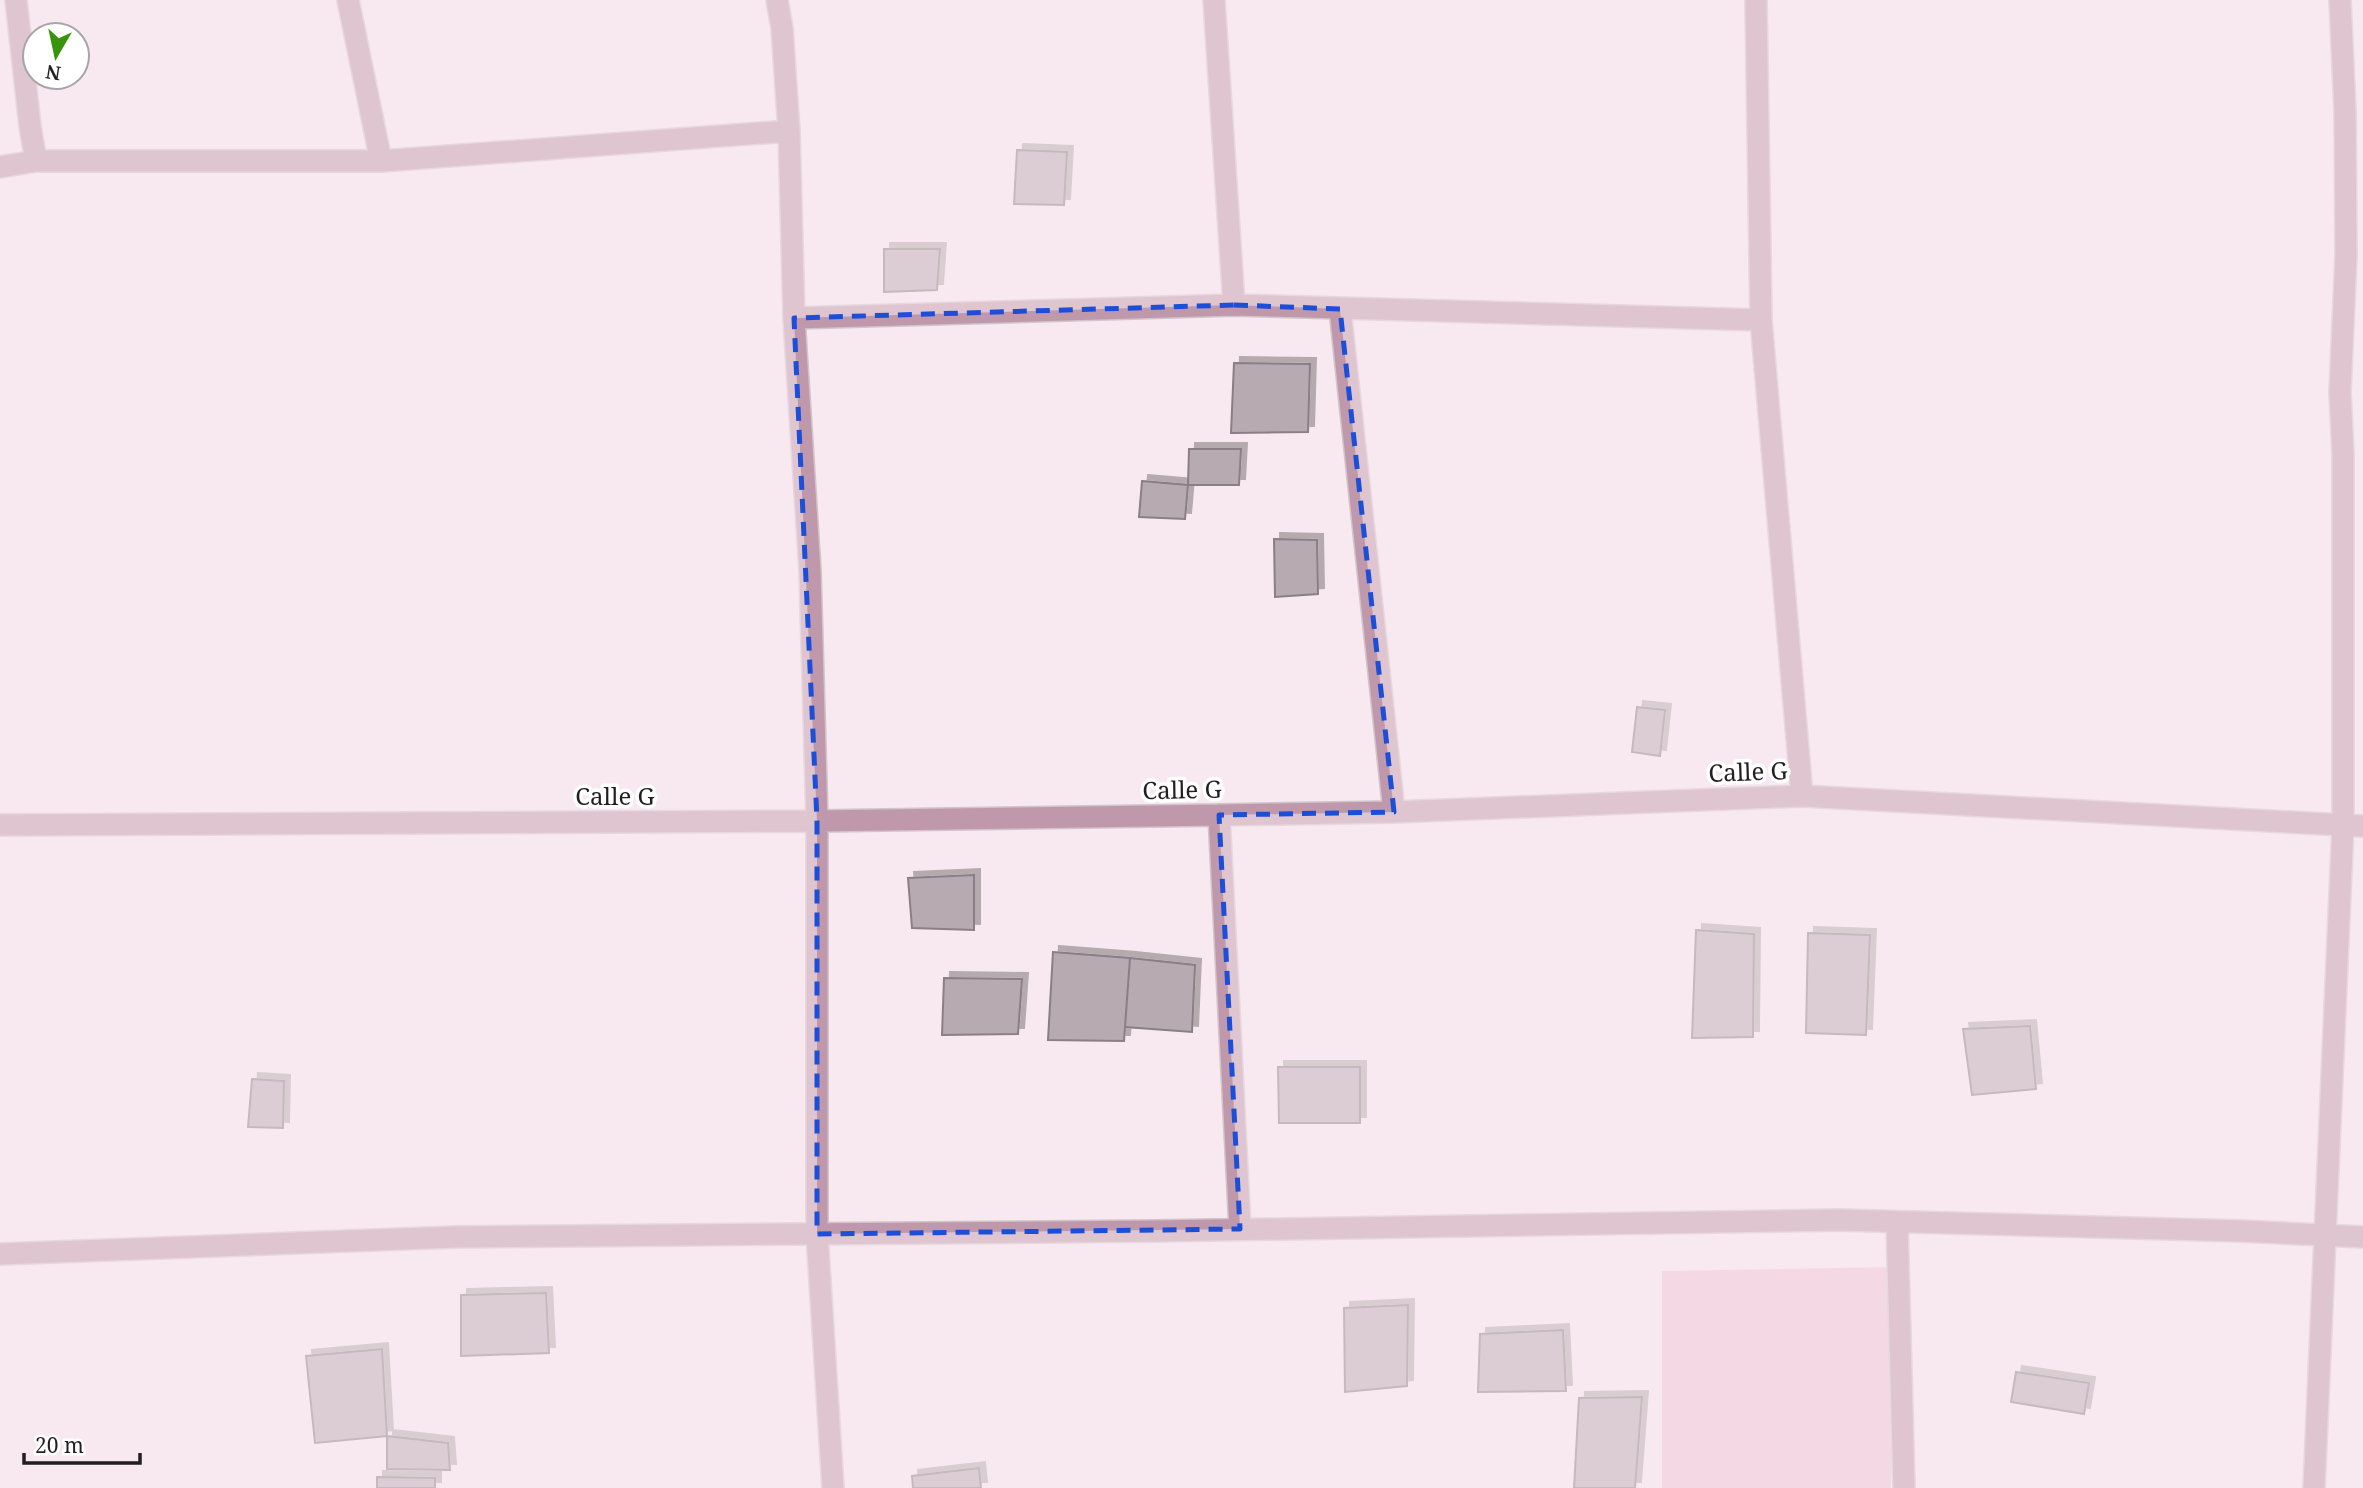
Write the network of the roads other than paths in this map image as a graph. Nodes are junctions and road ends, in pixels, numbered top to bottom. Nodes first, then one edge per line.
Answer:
1 (16, 0) edge
2 (348, 0) edge
3 (777, 0) edge
4 (1214, 0) edge
5 (1756, 0) edge
6 (2340, 0) edge
7 (2354, 112) edge
8 (789, 131) junction
9 (36, 160) junction
10 (381, 161) junction
11 (0, 167) edge
12 (1234, 305) junction
13 (1339, 309) junction
14 (793, 318) junction
15 (1761, 320) junction
16 (2353, 455) edge
17 (1802, 796) junction
18 (1394, 812) junction
19 (1219, 815) junction
20 (817, 821) junction
21 (0, 825) edge
22 (2353, 826) edge
23 (1897, 1222) junction
24 (1240, 1229) junction
25 (817, 1234) junction
26 (2325, 1234) junction
27 (2363, 1237) edge
28 (0, 1254) edge
29 (833, 1488) edge
30 (1904, 1488) edge
31 (2314, 1488) edge

1 - 9 street
2 - 10 street
3 - 8 street
4 - 12 street
5 - 15 street
6 - 7 street
7 - 16 street
8 - 10 street
8 - 14 street
9 - 10 street
9 - 11 street
12 - 13 street
12 - 14 street
13 - 15 street
13 - 18 street
14 - 20 street
15 - 17 street
16 - 22 street
17 - 18 street, Calle G
17 - 22 street, Calle G
18 - 19 street, Calle G
19 - 20 street, Calle G
19 - 24 street
20 - 21 street, Calle G
20 - 25 street
22 - 26 street
23 - 24 street
23 - 26 street
23 - 30 street
24 - 25 street
25 - 28 street
25 - 29 street
26 - 27 street
26 - 31 street

